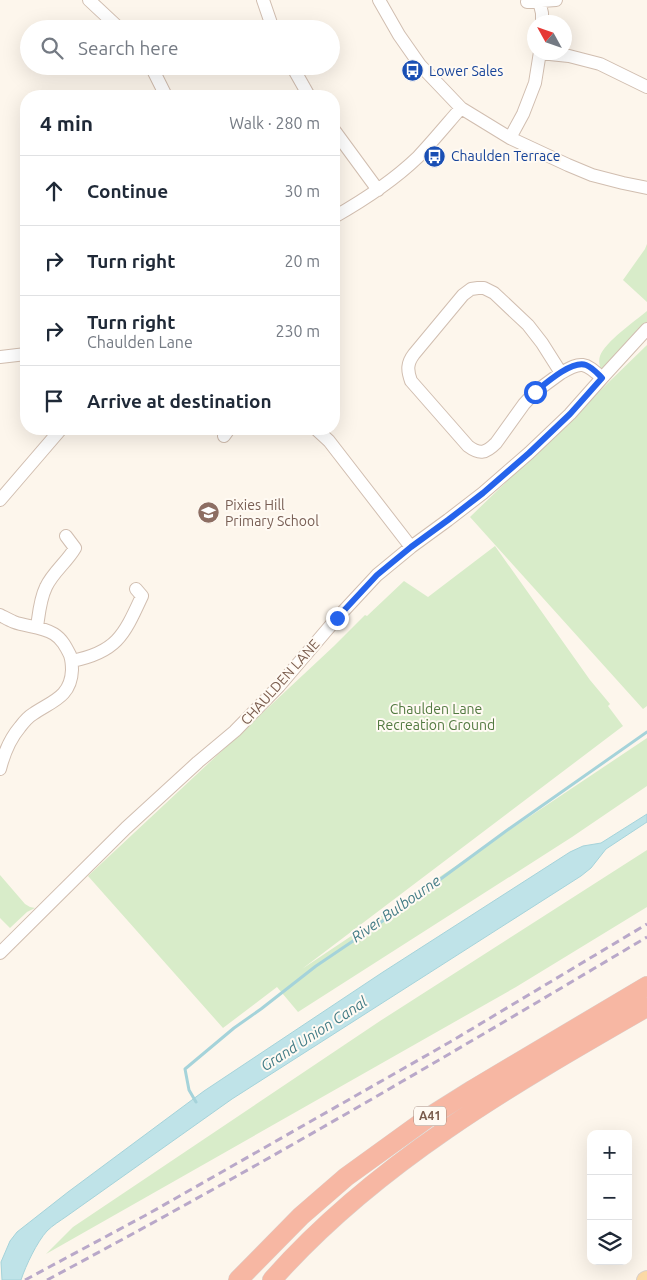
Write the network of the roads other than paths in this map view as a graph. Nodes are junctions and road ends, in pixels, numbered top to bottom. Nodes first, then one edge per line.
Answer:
1 (89, 0) edge
2 (263, 0) edge
3 (379, 0) edge
4 (556, 0) edge
5 (542, 15) edge
6 (110, 20) edge
7 (270, 20) edge
8 (572, 57) edge
9 (539, 60) edge
10 (155, 75) edge
11 (297, 75) edge
12 (647, 87) edge
13 (163, 90) edge
14 (306, 90) edge
15 (461, 108) junction
16 (340, 138) edge
17 (510, 138) junction
18 (647, 188) edge
19 (378, 190) junction
20 (340, 214) edge
21 (647, 329) edge
22 (20, 355) edge
23 (0, 357) edge
24 (561, 372) junction
25 (602, 378) junction
26 (56, 435) edge
27 (322, 435) edge
28 (0, 500) edge
29 (66, 536) dead end
30 (411, 547) junction
31 (136, 589) dead end
32 (0, 614) edge
33 (37, 626) junction
34 (72, 661) junction
35 (2, 753) edge
36 (0, 769) edge
37 (0, 953) edge
38 (647, 986) edge
39 (647, 1007) edge
40 (238, 1280) edge
41 (272, 1280) edge

1 - 6 street
2 - 7 street
3 - 15 street
4 - 5 street
8 - 12 street
9 - 17 street
10 - 13 street
11 - 14 street
15 - 17 street
15 - 19 street
16 - 19 street
17 - 18 street
19 - 20 street
21 - 25 street, CHAULDEN LANE
22 - 23 street
24 - 24 street
24 - 25 street
25 - 30 street, CHAULDEN LANE
26 - 28 street
27 - 30 street
29 - 33 street
30 - 37 street, CHAULDEN LANE
31 - 34 street
32 - 33 street
33 - 34 street
34 - 35 street
35 - 36 street
38 - 40 highway, A41
39 - 41 highway, A41

